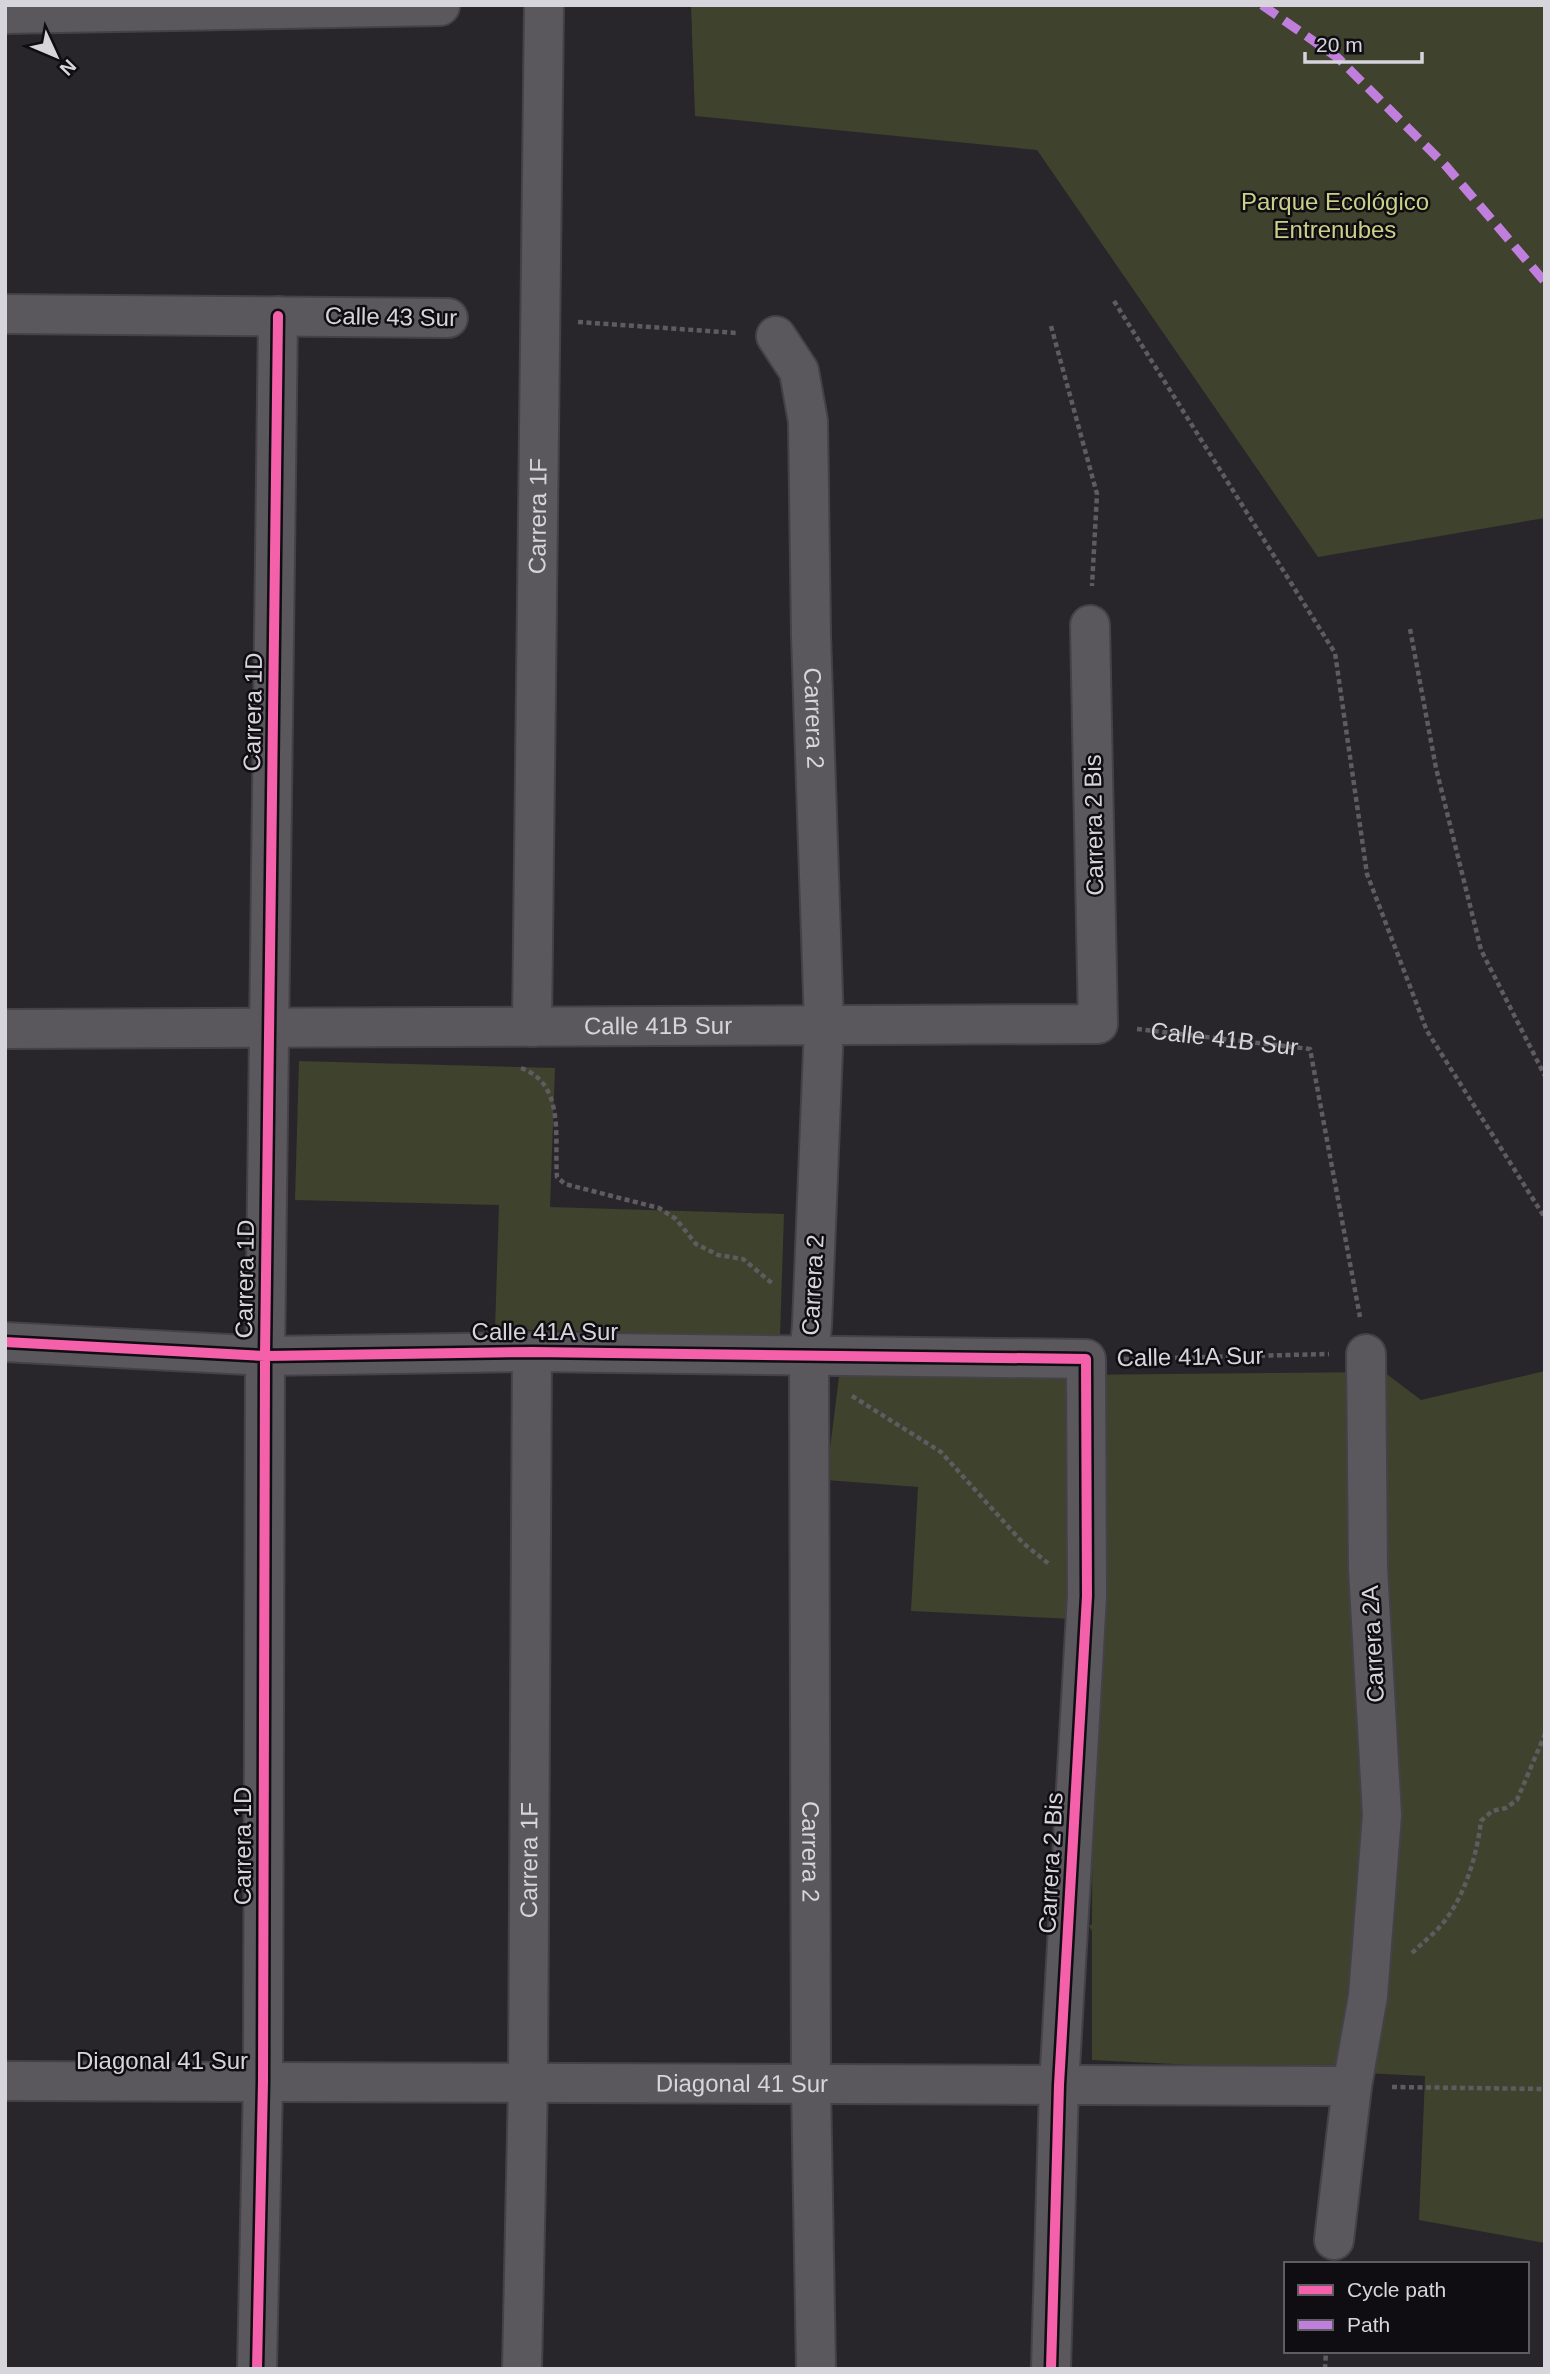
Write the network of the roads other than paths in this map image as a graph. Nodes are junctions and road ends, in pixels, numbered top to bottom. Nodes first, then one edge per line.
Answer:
1 (544, 5) edge
2 (440, 6) edge
3 (5, 14) edge
4 (5, 314) edge
5 (278, 316) junction
6 (448, 318) dead end
7 (776, 336) road end
8 (1090, 625) road end
9 (1098, 1024) joint
10 (824, 1025) junction
11 (532, 1027) junction
12 (270, 1028) junction
13 (5, 1029) edge
14 (5, 1342) edge
15 (810, 1350) junction
16 (532, 1352) junction
17 (1366, 1353) road end
18 (265, 1356) junction
19 (1086, 1359) joint
20 (5, 2081) edge
21 (263, 2082) junction
22 (528, 2083) junction
23 (811, 2084) junction
24 (1059, 2085) junction
25 (1352, 2086) junction
26 (1334, 2240) dead end
27 (257, 2369) edge
28 (522, 2369) edge
29 (816, 2369) edge
30 (1051, 2369) edge

1 - 11 street, Carrera 1F
2 - 3 street
4 - 5 street, Calle 43 Sur
5 - 6 street, Calle 43 Sur
5 - 12 street, Carrera 1D
7 - 10 street, Carrera 2
8 - 9 street, Carrera 2 Bis
9 - 10 street, Calle 41B Sur
10 - 11 street, Calle 41B Sur
10 - 15 street, Carrera 2
11 - 12 street, Calle 41B Sur
12 - 13 street, Calle 41B Sur
12 - 18 street, Carrera 1D
14 - 18 street, Calle 41A Sur
15 - 16 street, Calle 41A Sur
15 - 19 street, Calle 41A Sur
15 - 23 street, Carrera 2
16 - 18 street, Calle 41A Sur
16 - 22 street, Carrera 1F
17 - 25 street, Carrera 2A
18 - 21 street, Carrera 1D
19 - 24 street, Carrera 2 Bis
20 - 21 street, Diagonal 41 Sur
21 - 22 street, Diagonal 41 Sur
21 - 27 street, Carrera 1D
22 - 23 street, Diagonal 41 Sur
22 - 28 street, Carrera 1F
23 - 24 street, Diagonal 41 Sur
23 - 29 street, Carrera 2
24 - 25 street, Diagonal 41 Sur
24 - 30 street, Carrera 2 Bis
25 - 26 street, Carrera 2A

